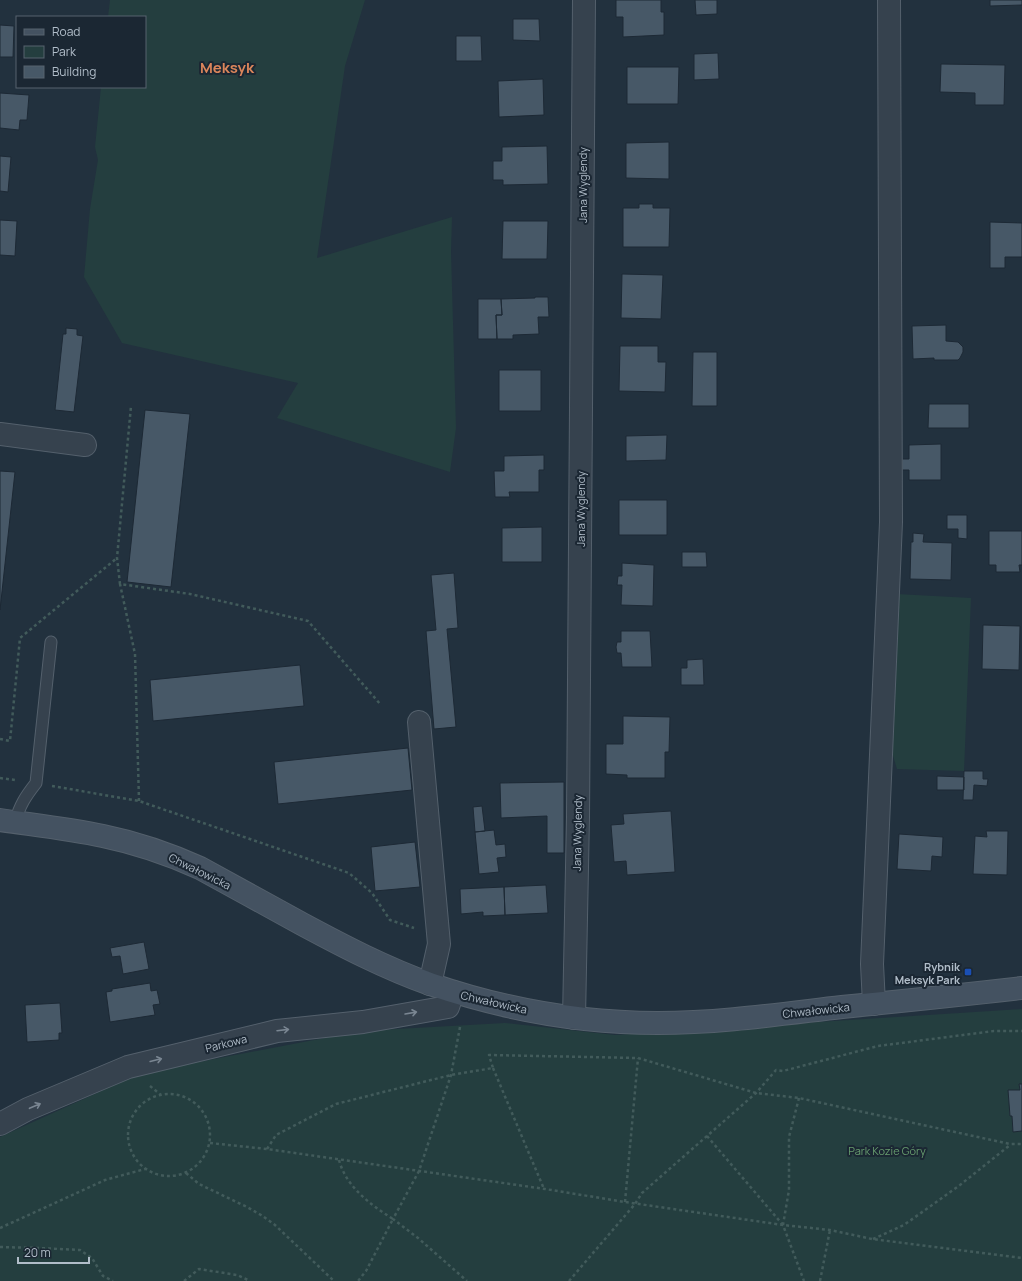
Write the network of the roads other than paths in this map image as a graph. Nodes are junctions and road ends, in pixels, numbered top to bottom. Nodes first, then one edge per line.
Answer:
1 (584, 0) edge
2 (889, 0) edge
3 (0, 434) edge
4 (85, 445) dead end
5 (51, 642) dead end
6 (419, 722) dead end
7 (7, 822) edge
8 (430, 984) junction
9 (1022, 988) edge
10 (453, 992) junction
11 (874, 1004) junction
12 (574, 1018) junction
13 (0, 1124) edge

1 - 12 street, Jana Wyglendy
2 - 11 street
3 - 4 street
5 - 7 lane
6 - 8 street
7 - 8 main road, Chwałowicka
8 - 10 main road, Chwałowicka
9 - 11 main road, Chwałowicka
10 - 12 main road, Chwałowicka
13 -> 10 street, Parkowa
11 - 12 main road, Chwałowicka

